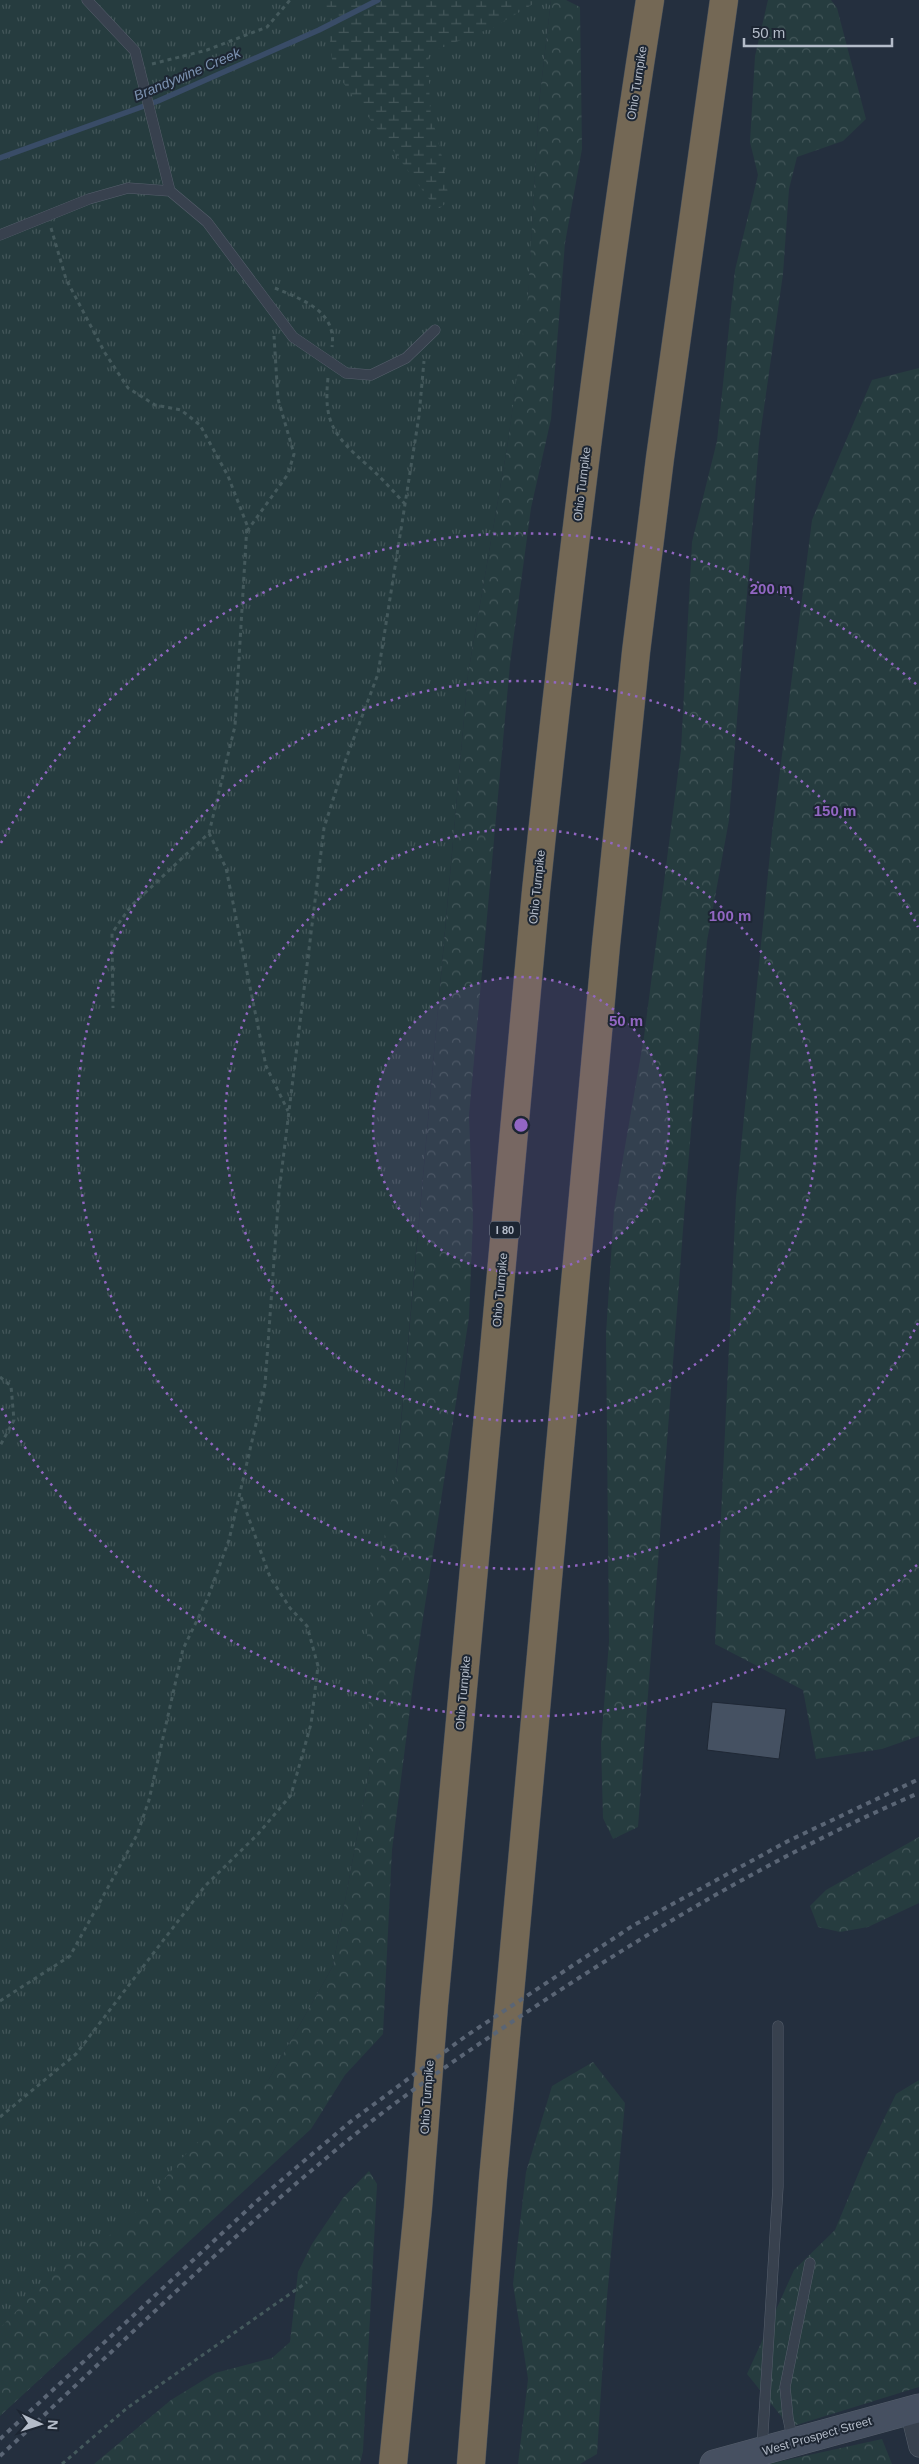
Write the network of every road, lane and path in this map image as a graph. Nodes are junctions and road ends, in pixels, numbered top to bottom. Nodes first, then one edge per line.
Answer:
1 (87, 0) edge
2 (290, 0) edge
3 (650, 0) edge
4 (724, 0) edge
5 (139, 67) junction
6 (170, 191) junction
7 (47, 216) junction
8 (0, 235) edge
9 (253, 284) junction
10 (273, 311) junction
11 (435, 330) dead end
12 (427, 338) junction
13 (330, 362) junction
14 (405, 504) junction
15 (247, 530) junction
16 (209, 832) junction
17 (112, 1008) dead end
18 (289, 1112) junction
19 (0, 1376) edge
20 (0, 1446) edge
21 (240, 1493) junction
22 (0, 2001) edge
23 (778, 2026) dead end
24 (0, 2116) edge
25 (810, 2263) dead end
26 (308, 2282) dead end
27 (914, 2409) edge
28 (794, 2442) junction
29 (919, 2447) edge
30 (762, 2452) junction
31 (62, 2464) edge
32 (393, 2464) edge
33 (471, 2464) edge
34 (714, 2464) edge

1 - 5 lane
2 - 5 path
3 - 32 highway, Ohio Turnpike / I 80
4 - 33 highway
5 - 6 lane
6 - 7 lane
6 - 9 lane
7 - 8 lane
7 - 15 path
9 - 10 lane
9 - 13 path
10 - 13 lane
10 - 15 path
11 - 12 lane
12 - 13 lane
12 - 14 path
13 - 14 path
14 - 18 path
15 - 16 path
16 - 17 path
16 - 18 path
18 - 21 path
19 - 20 path
21 - 22 path
21 - 24 path
23 - 30 lane
25 - 28 lane
26 - 31 path
27 - 28 street, West Prospect Street
27 - 29 street
28 - 30 street, West Prospect Street
30 - 34 street, West Prospect Street

